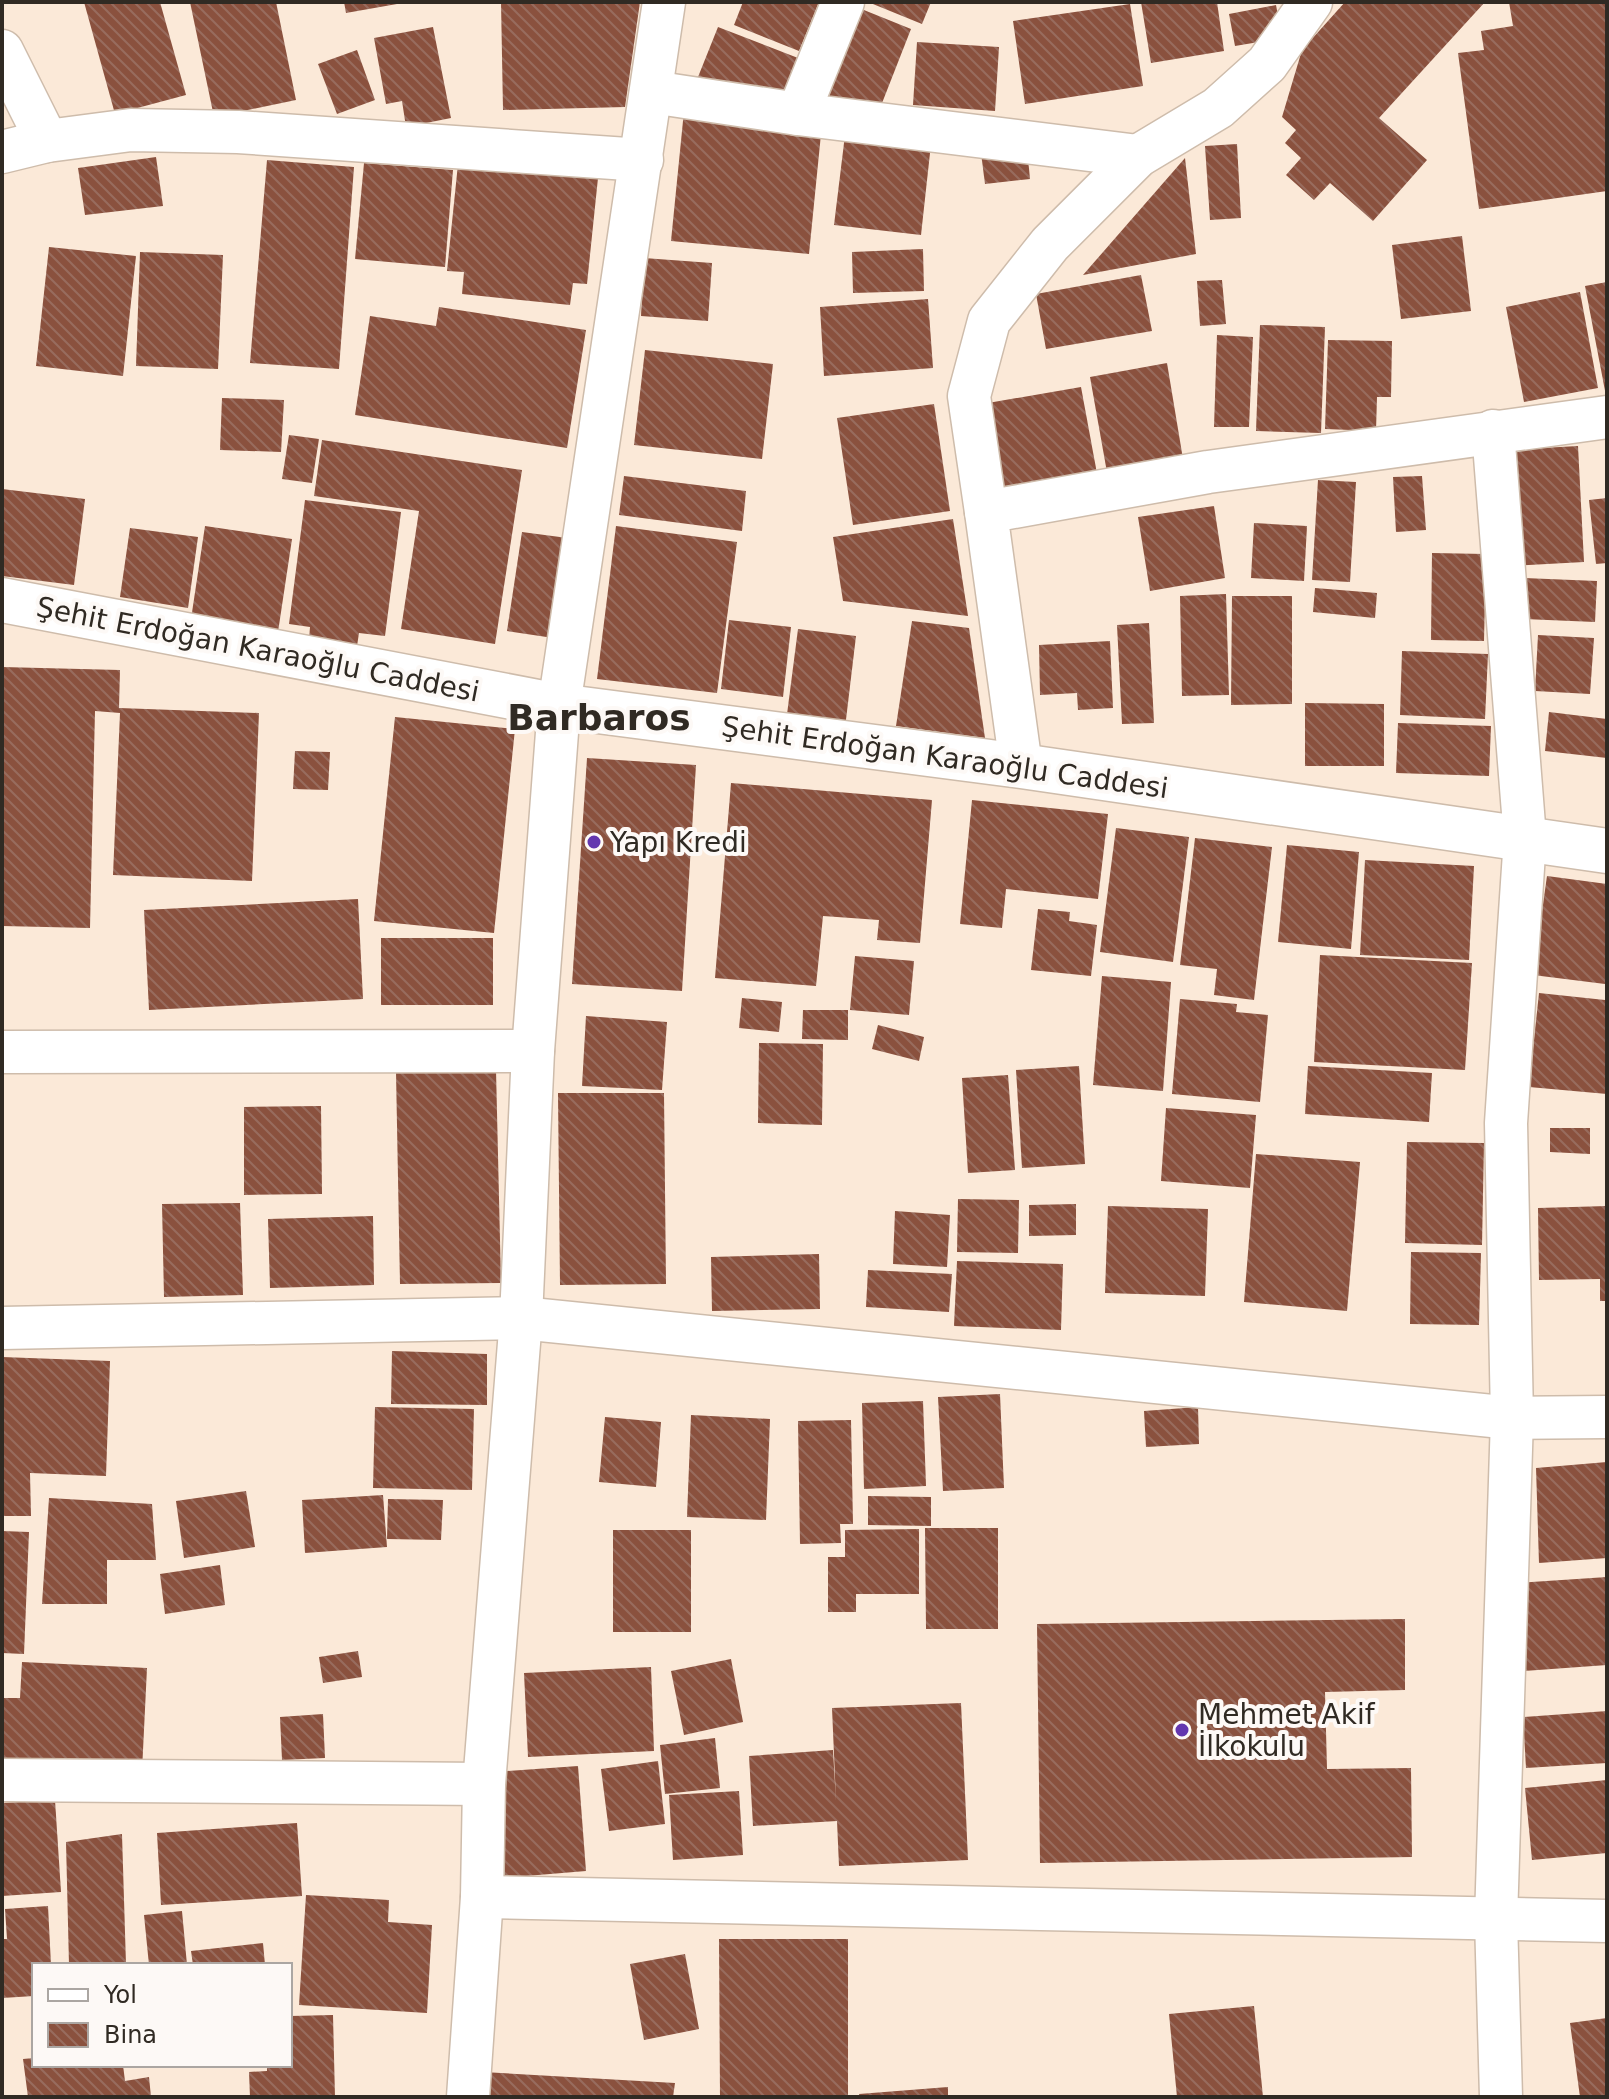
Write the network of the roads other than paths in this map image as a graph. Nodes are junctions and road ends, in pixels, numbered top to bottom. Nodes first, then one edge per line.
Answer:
1 (664, 2) edge
2 (843, 2) edge
3 (1311, 2) edge
4 (2, 51) edge
5 (652, 92) junction
6 (798, 114) junction
7 (47, 141) junction
8 (2, 152) edge
9 (1138, 156) junction
10 (642, 160) junction
11 (1607, 417) edge
12 (1493, 431) junction
13 (986, 512) junction
14 (2, 600) edge
15 (559, 706) junction
16 (1021, 766) junction
17 (1525, 838) junction
18 (1607, 851) edge
19 (533, 1051) junction
20 (2, 1052) edge
21 (521, 1318) junction
22 (2, 1328) edge
23 (1607, 1417) edge
24 (1512, 1418) junction
25 (2, 1780) edge
26 (484, 1784) junction
27 (482, 1897) junction
28 (1496, 1919) junction
29 (1607, 1921) edge
30 (468, 2097) edge
31 (1501, 2097) edge

1 - 5 street
2 - 6 street
3 - 9 street
4 - 7 street
5 - 6 street
5 - 10 street
6 - 9 street
7 - 8 street
7 - 10 street
9 - 13 street
10 - 15 street
11 - 12 street
12 - 13 street
12 - 17 street
13 - 16 street
14 - 15 main road, Şehit Erdoğan Karaoğlu Caddesi
15 - 16 main road, Şehit Erdoğan Karaoğlu Caddesi
15 - 19 street
16 - 17 main road, Şehit Erdoğan Karaoğlu Caddesi
17 - 18 main road, Şehit Erdoğan Karaoğlu Caddesi
17 - 24 street
19 - 20 street
19 - 21 street
21 - 22 street
21 - 24 street
21 - 26 street
23 - 24 street
24 - 28 street
25 - 26 street
26 - 27 street
27 - 28 street
27 - 30 street
28 - 29 street
28 - 31 street

